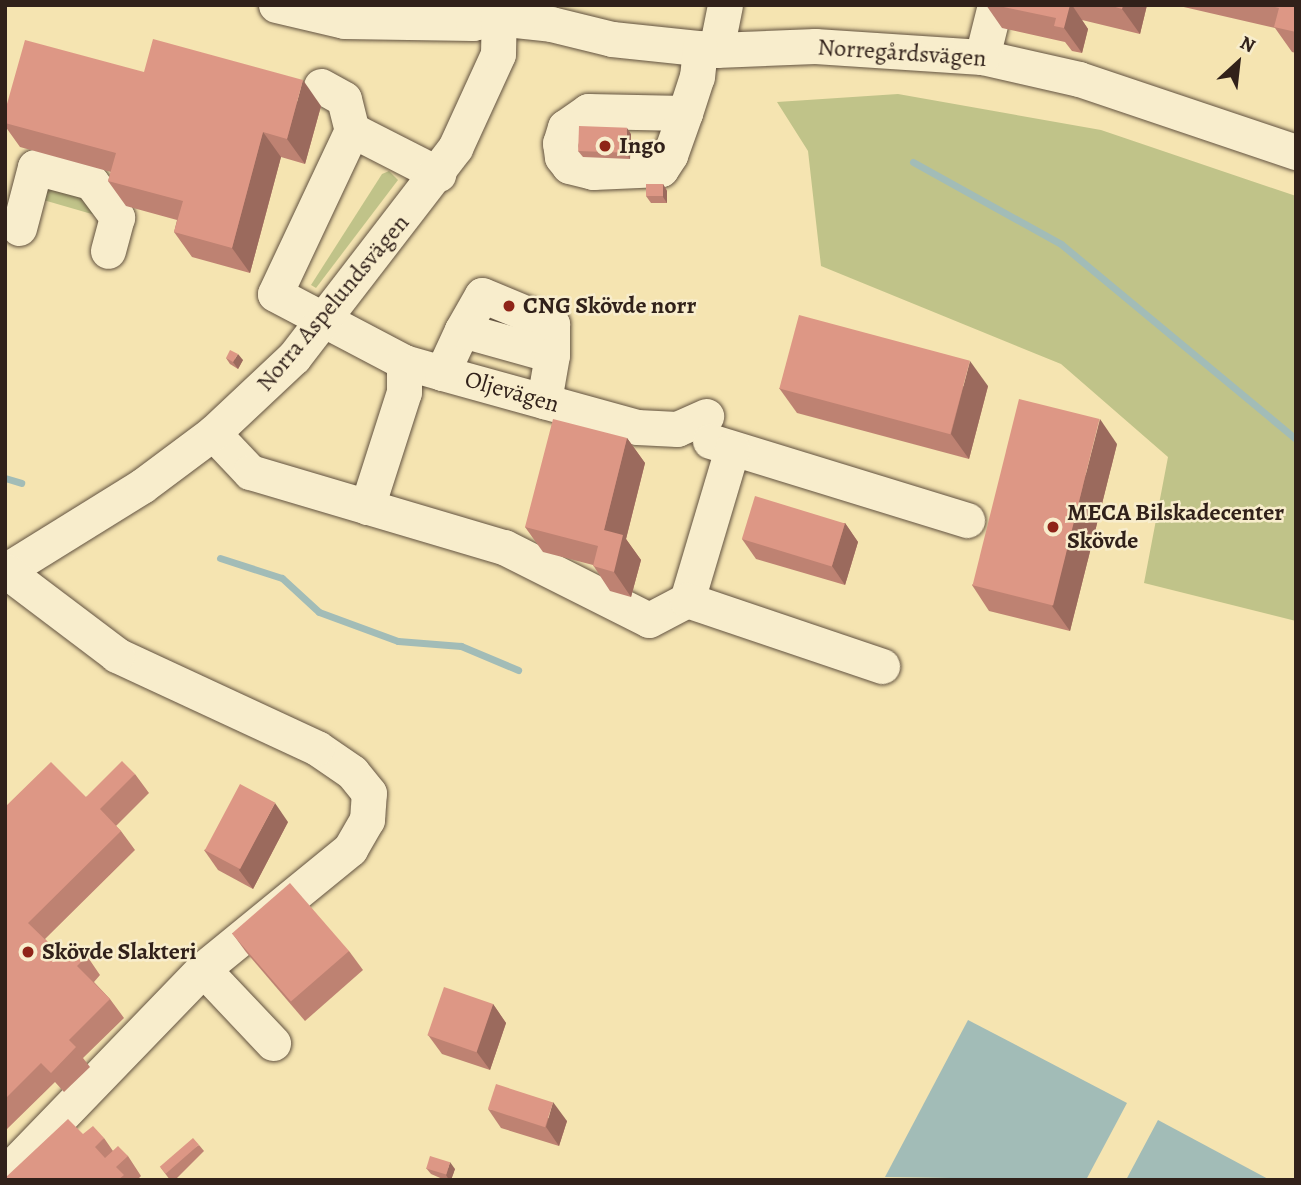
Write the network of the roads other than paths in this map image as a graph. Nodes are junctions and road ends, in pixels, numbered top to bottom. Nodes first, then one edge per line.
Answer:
1 (276, 5) edge
2 (725, 5) edge
3 (995, 5) edge
4 (498, 12) edge
5 (374, 13) edge
6 (540, 14) edge
7 (708, 49) junction
8 (498, 54) junction
9 (982, 57) junction
10 (321, 86) dead end
11 (685, 113) dead end
12 (352, 130) junction
13 (1296, 152) edge
14 (438, 174) junction
15 (19, 228) dead end
16 (108, 251) dead end
17 (324, 321) junction
18 (404, 362) junction
19 (442, 373) junction
20 (544, 401) junction
21 (213, 433) junction
22 (732, 449) junction
23 (367, 507) junction
24 (967, 520) dead end
25 (5, 571) edge
26 (687, 600) junction
27 (882, 666) dead end
28 (204, 969) junction
29 (273, 1043) dead end
30 (5, 1174) edge

1 - 5 street, Norregårdsvägen
2 - 7 street
3 - 9 street
4 - 5 street, Norregårdsvägen
4 - 6 street, Norregårdsvägen
4 - 8 street, Norra Aspelundsvägen
6 - 7 street, Norregårdsvägen
6 - 8 street, Norra Aspelundsvägen
7 - 9 street, Norregårdsvägen
7 - 11 street
8 - 14 street, Norra Aspelundsvägen
9 - 13 street, Norregårdsvägen
10 - 12 street
12 - 14 street
12 - 17 street, Oljevägen
14 - 17 street, Norra Aspelundsvägen
15 - 16 street
17 - 18 street, Oljevägen
17 - 21 street, Norra Aspelundsvägen
18 - 19 street, Oljevägen
18 - 23 street
19 - 20 street, Oljevägen
19 - 20 street
20 - 22 street, Oljevägen
21 - 23 street
21 - 25 street, Norra Aspelundsvägen
22 - 24 street, Oljevägen
22 - 26 street
23 - 26 street
25 - 28 street
26 - 27 street
28 - 29 street
28 - 30 street

